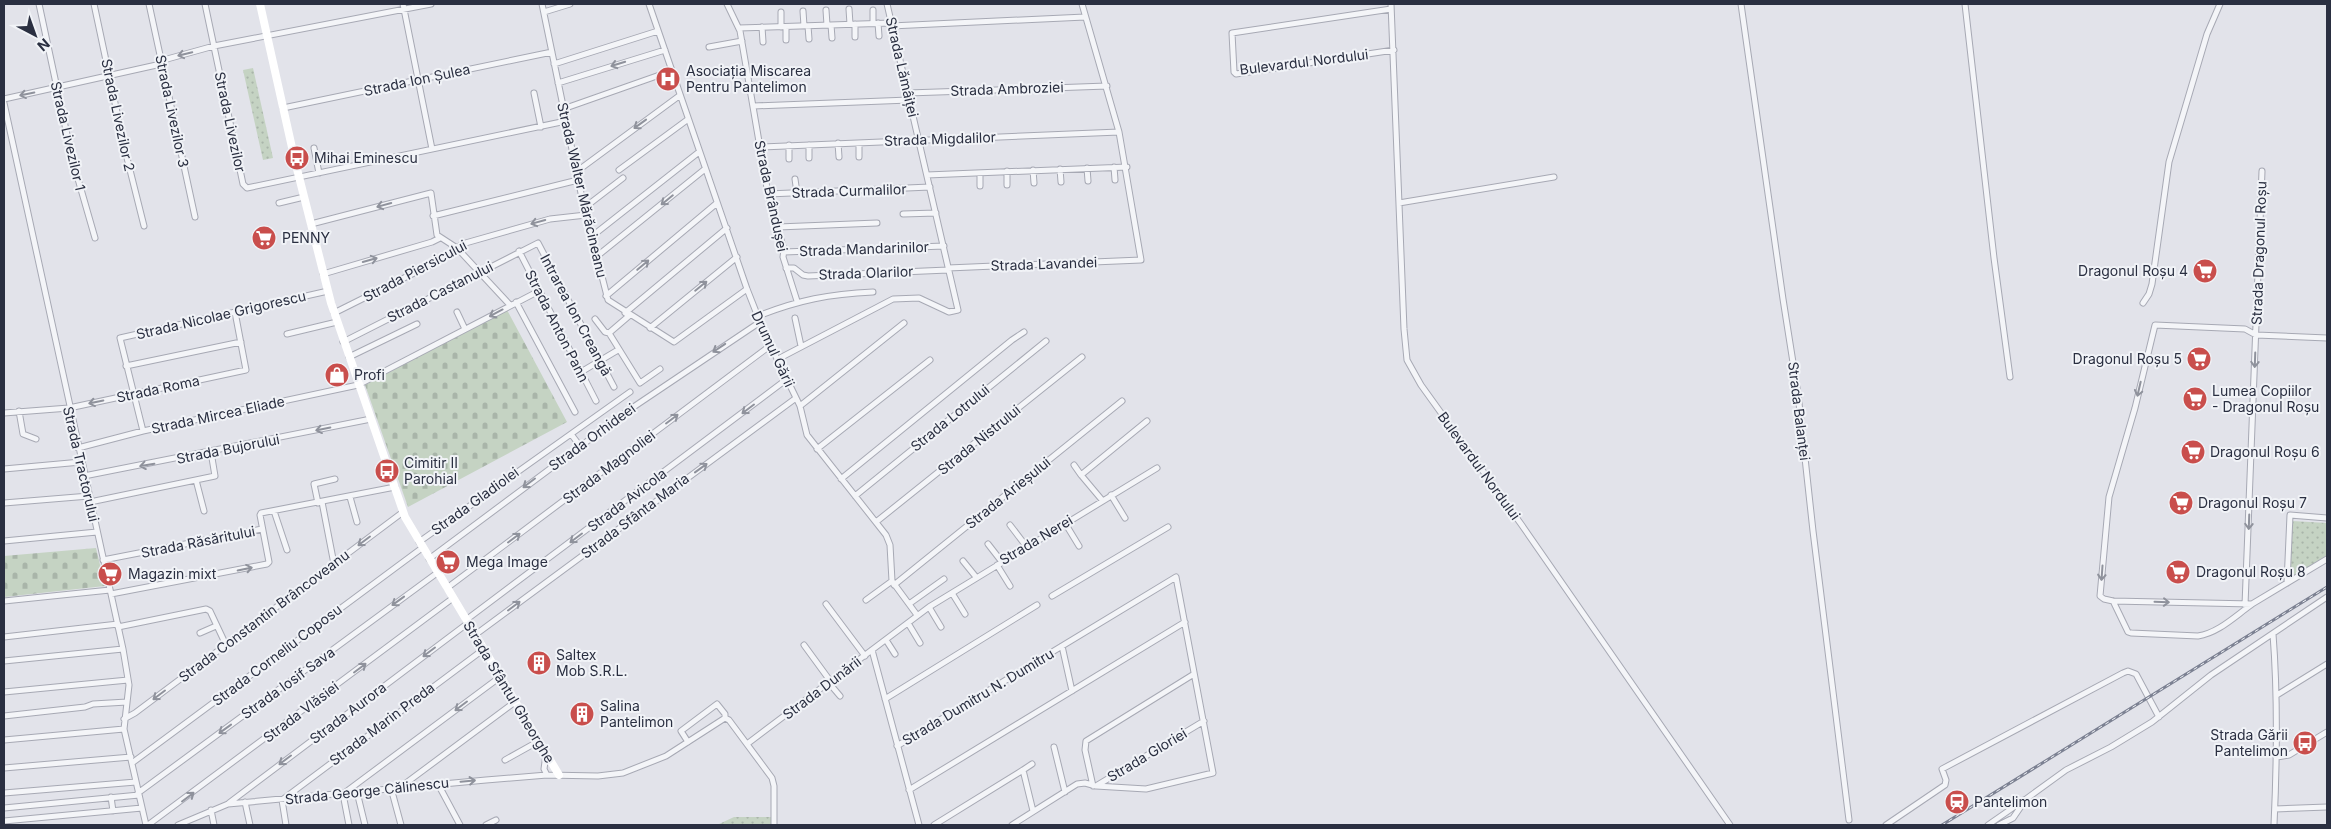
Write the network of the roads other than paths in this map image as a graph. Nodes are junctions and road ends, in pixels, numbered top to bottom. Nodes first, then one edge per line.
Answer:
1 (39, 4) edge
2 (94, 4) edge
3 (149, 4) edge
4 (205, 4) edge
5 (260, 4) edge
6 (431, 4) edge
7 (542, 4) edge
8 (570, 4) edge
9 (649, 4) edge
10 (728, 4) edge
11 (887, 4) edge
12 (1082, 4) edge
13 (1741, 4) edge
14 (1965, 4) edge
15 (2220, 4) edge
16 (404, 6) edge
17 (1391, 6) edge
18 (850, 9) dead end
19 (826, 10) dead end
20 (873, 10) dead end
21 (803, 11) dead end
22 (544, 12) junction
23 (780, 12) dead end
24 (1085, 17) junction
25 (876, 23) junction
26 (852, 24) junction
27 (891, 24) junction
28 (829, 25) junction
29 (806, 26) junction
30 (783, 27) junction
31 (739, 28) junction
32 (762, 28) junction
33 (658, 31) junction
34 (267, 36) junction
35 (879, 36) dead end
36 (855, 37) dead end
37 (832, 38) dead end
38 (809, 39) dead end
39 (786, 40) dead end
40 (742, 41) junction
41 (763, 42) dead end
42 (214, 46) junction
43 (709, 47) dead end
44 (665, 50) junction
45 (1394, 50) junction
46 (552, 52) junction
47 (161, 62) junction
48 (554, 64) junction
49 (671, 71) junction
50 (109, 76) junction
51 (418, 79) junction
52 (558, 83) junction
53 (1107, 86) junction
54 (56, 88) junction
55 (534, 93) dead end
56 (908, 94) junction
57 (679, 96) junction
58 (4, 99) edge
59 (909, 100) junction
60 (4, 103) edge
61 (754, 106) junction
62 (283, 108) junction
63 (564, 109) junction
64 (688, 120) junction
65 (566, 121) junction
66 (541, 126) junction
67 (1119, 132) junction
68 (919, 140) junction
69 (838, 143) junction
70 (859, 143) junction
71 (789, 145) junction
72 (809, 145) junction
73 (760, 146) junction
74 (314, 148) dead end
75 (432, 149) junction
76 (699, 152) junction
77 (839, 157) dead end
78 (859, 157) dead end
79 (809, 158) dead end
80 (789, 159) dead end
81 (1127, 166) junction
82 (1114, 167) junction
83 (1087, 168) junction
84 (705, 169) junction
85 (1060, 169) junction
86 (619, 170) dead end
87 (1033, 170) junction
88 (2262, 171) dead end
89 (576, 172) junction
90 (980, 172) junction
91 (1007, 172) junction
92 (319, 173) junction
93 (927, 175) junction
94 (1554, 177) dead end
95 (299, 178) junction
96 (623, 178) dead end
97 (578, 180) junction
98 (795, 180) dead end
99 (1115, 180) dead end
100 (1088, 181) dead end
101 (1061, 182) dead end
102 (1034, 183) dead end
103 (1007, 185) dead end
104 (980, 186) dead end
105 (930, 188) junction
106 (797, 193) junction
107 (768, 194) junction
108 (304, 197) junction
109 (279, 203) dead end
110 (718, 203) junction
111 (1399, 203) junction
112 (584, 208) junction
113 (936, 212) junction
114 (903, 214) dead end
115 (586, 215) junction
116 (433, 216) junction
117 (195, 217) dead end
118 (877, 223) dead end
119 (311, 224) junction
120 (144, 226) dead end
121 (778, 227) junction
122 (727, 228) junction
123 (591, 237) junction
124 (94, 238) dead end
125 (440, 238) junction
126 (538, 243) joint
127 (944, 246) junction
128 (457, 248) junction
129 (519, 252) junction
130 (784, 252) junction
131 (596, 257) junction
132 (737, 257) junction
133 (786, 268) junction
134 (948, 269) junction
135 (479, 272) junction
136 (323, 274) junction
137 (747, 289) junction
138 (539, 290) junction
139 (328, 292) junction
140 (873, 292) dead end
141 (606, 296) junction
142 (797, 301) junction
143 (516, 302) junction
144 (2143, 303) dead end
145 (510, 305) junction
146 (235, 312) junction
147 (457, 312) dead end
148 (334, 313) junction
149 (628, 314) junction
150 (795, 318) dead end
151 (595, 319) dead end
152 (759, 319) junction
153 (337, 322) junction
154 (904, 323) dead end
155 (417, 324) dead end
156 (650, 328) junction
157 (465, 329) junction
158 (1024, 332) dead end
159 (609, 333) junction
160 (287, 334) dead end
161 (2256, 335) junction
162 (2327, 338) edge
163 (1046, 341) dead end
164 (240, 342) junction
165 (343, 342) junction
166 (771, 345) junction
167 (801, 346) junction
168 (618, 350) junction
169 (348, 357) junction
170 (1082, 357) dead end
171 (778, 359) junction
172 (930, 360) dead end
173 (600, 361) junction
174 (126, 366) junction
175 (660, 369) dead end
176 (581, 372) junction
177 (2010, 378) dead end
178 (787, 380) junction
179 (358, 384) junction
180 (614, 387) dead end
181 (630, 392) dead end
182 (133, 394) junction
183 (796, 398) junction
184 (596, 400) dead end
185 (1122, 400) dead end
186 (800, 406) junction
187 (69, 408) junction
188 (19, 411) junction
189 (575, 412) dead end
190 (4, 413) edge
191 (371, 419) junction
192 (1147, 421) dead end
193 (143, 432) junction
194 (571, 434) junction
195 (36, 439) dead end
196 (580, 446) junction
197 (78, 448) junction
198 (817, 449) junction
199 (211, 452) junction
200 (81, 462) junction
201 (1074, 465) dead end
202 (1158, 468) dead end
203 (4, 469) edge
204 (1082, 475) junction
205 (84, 476) junction
206 (335, 479) dead end
207 (841, 479) junction
208 (196, 480) junction
209 (394, 487) junction
210 (1111, 495) junction
211 (855, 496) junction
212 (350, 497) junction
213 (89, 499) junction
214 (1102, 500) junction
215 (320, 503) junction
216 (4, 504) edge
217 (204, 510) dead end
218 (274, 511) junction
219 (403, 512) junction
220 (1125, 518) dead end
221 (2327, 518) edge
222 (357, 522) dead end
223 (876, 522) junction
224 (1065, 523) junction
225 (1010, 525) dead end
226 (1168, 527) dead end
227 (262, 529) junction
228 (97, 532) junction
229 (4, 541) edge
230 (988, 544) dead end
231 (420, 545) junction
232 (1026, 546) junction
233 (1079, 546) dead end
234 (287, 550) dead end
235 (2327, 558) edge
236 (429, 559) junction
237 (103, 560) junction
238 (963, 561) dead end
239 (999, 563) junction
240 (334, 564) junction
241 (437, 572) junction
242 (976, 577) junction
243 (944, 579) dead end
244 (893, 583) junction
245 (2287, 583) junction
246 (1010, 586) dead end
247 (446, 588) junction
248 (110, 592) junction
249 (952, 592) junction
250 (1052, 596) dead end
251 (2327, 596) edge
252 (453, 598) junction
253 (866, 600) dead end
254 (4, 601) edge
255 (2113, 601) junction
256 (826, 604) dead end
257 (909, 604) junction
258 (2252, 604) junction
259 (1037, 605) dead end
260 (2245, 605) junction
261 (929, 606) junction
262 (965, 614) dead end
263 (917, 615) junction
264 (467, 622) junction
265 (1185, 622) junction
266 (908, 623) junction
267 (118, 626) junction
268 (216, 626) junction
269 (941, 627) dead end
270 (200, 633) dead end
271 (2273, 634) junction
272 (475, 635) junction
273 (4, 637) edge
274 (886, 640) junction
275 (920, 642) dead end
276 (226, 645) junction
277 (804, 645) dead end
278 (1062, 646) junction
279 (123, 649) junction
280 (484, 649) junction
281 (872, 650) junction
282 (895, 654) dead end
283 (866, 656) junction
284 (4, 661) edge
285 (2327, 664) edge
286 (1194, 674) junction
287 (500, 677) junction
288 (128, 680) junction
289 (830, 683) junction
290 (1072, 691) junction
291 (4, 692) edge
292 (2277, 695) junction
293 (840, 696) dead end
294 (885, 699) junction
295 (127, 702) junction
296 (515, 702) junction
297 (4, 716) edge
298 (2159, 717) junction
299 (124, 718) junction
300 (725, 718) junction
301 (1204, 721) junction
302 (124, 729) junction
303 (2327, 732) edge
304 (2318, 738) junction
305 (2327, 739) edge
306 (4, 740) edge
307 (539, 741) junction
308 (688, 742) junction
309 (747, 744) junction
310 (897, 746) junction
311 (1054, 747) dead end
312 (546, 754) junction
313 (130, 756) junction
314 (2278, 758) junction
315 (506, 760) dead end
316 (132, 763) junction
317 (1032, 764) dead end
318 (4, 768) edge
319 (1023, 770) junction
320 (547, 775) junction
321 (559, 776) junction
322 (136, 782) junction
323 (118, 784) junction
324 (438, 784) junction
325 (1094, 786) junction
326 (402, 787) junction
327 (392, 788) junction
328 (909, 790) junction
329 (357, 792) junction
330 (1065, 792) junction
331 (4, 793) edge
332 (138, 794) junction
333 (343, 794) junction
334 (119, 796) junction
335 (111, 797) junction
336 (2026, 799) junction
337 (282, 800) junction
338 (245, 802) junction
339 (228, 804) junction
340 (2327, 807) edge
341 (4, 808) edge
342 (142, 808) junction
343 (2275, 809) junction
344 (210, 810) junction
345 (112, 811) junction
346 (1033, 811) junction
347 (191, 818) junction
348 (2013, 818) junction
349 (496, 820) dead end
350 (1849, 820) dead end
351 (4, 822) edge
352 (458, 824) edge
353 (147, 825) edge
354 (178, 825) edge
355 (193, 825) edge
356 (214, 825) edge
357 (250, 825) edge
358 (286, 825) edge
359 (349, 825) edge
360 (365, 825) edge
361 (401, 825) edge
362 (486, 825) edge
363 (774, 825) edge
364 (919, 825) edge
365 (934, 825) edge
366 (1012, 825) edge
367 (1730, 825) edge
368 (1886, 825) edge
369 (1988, 825) edge
370 (1999, 825) edge
371 (2012, 825) edge
372 (2274, 825) edge

1 - 54 street, Strada Livezilor 1
2 - 50 street, Strada Livezilor 2
3 - 47 street, Strada Livezilor 3
4 - 42 street, Strada Livezilor
5 - 34 street, Strada Sfântul Gheorghe
6 - 16 street
7 - 22 street, Strada Walter Mărăcineanu
8 - 22 street
9 - 33 street, Drumul Gării
10 - 31 street, Strada Brândușei
11 - 27 street, Strada Lămâiței
12 - 24 street
13 - 350 street, Strada Balanței
14 - 177 street
15 - 144 street
16 - 34 street
16 - 51 street
17 - 45 street, Bulevardul Nordului
17 - 45 street, Bulevardul Nordului
18 - 26 street
19 - 28 street
20 - 25 street
21 - 29 street
22 - 46 street, Strada Walter Mărăcineanu
23 - 30 street
24 - 27 street
24 - 53 street
25 - 26 street
25 - 27 street
25 - 35 street
26 - 28 street
26 - 36 street
27 - 56 street, Strada Lămâiței
28 - 29 street
28 - 37 street
29 - 30 street
29 - 38 street
30 - 32 street
30 - 39 street
31 - 32 street
31 - 40 street, Strada Brândușei
32 - 41 street
33 - 44 street, Drumul Gării
33 - 48 street
34 - 42 street
34 - 62 street, Strada Sfântul Gheorghe
40 - 43 street
40 - 61 street, Strada Brândușei
42 -> 47 street
42 - 95 street, Strada Livezilor
44 - 49 street, Drumul Gării
44 -> 52 street
45 - 111 street, Bulevardul Nordului
46 - 48 street, Strada Walter Mărăcineanu
46 - 51 street, Strada Ion Șulea
47 - 50 street
47 - 117 street, Strada Livezilor 3
48 - 52 street, Strada Walter Mărăcineanu
49 - 57 street, Drumul Gării
49 - 63 street
50 - 54 street
50 - 120 street, Strada Livezilor 2
51 - 62 street, Strada Ion Șulea
51 - 75 street
52 - 63 street, Strada Walter Mărăcineanu
53 - 56 street, Strada Ambroziei
53 - 67 street
54 -> 58 street
54 - 124 street, Strada Livezilor 1
55 - 66 street
56 - 59 street, Strada Lămâiței
57 - 64 street, Drumul Gării
57 -> 89 street
59 - 61 street
59 - 68 street, Strada Lămâiței
60 - 187 street, Strada Tractorului
61 - 73 street, Strada Brândușei
62 - 95 street, Strada Sfântul Gheorghe
63 - 65 street, Strada Walter Mărăcineanu
64 - 76 street, Drumul Gării
64 - 86 street
65 - 66 street
65 - 89 street, Strada Walter Mărăcineanu
66 - 75 street
67 - 68 street, Strada Migdalilor
67 - 81 street
68 - 70 street, Strada Migdalilor
68 - 93 street, Strada Lămâiței
69 - 70 street, Strada Migdalilor
69 - 72 street, Strada Migdalilor
69 - 77 street
70 - 78 street
71 - 72 street, Strada Migdalilor
71 - 73 street, Strada Migdalilor
71 - 80 street
72 - 79 street
73 - 107 street, Strada Brândușei
74 - 92 street
75 - 92 street
76 - 84 street, Drumul Gării
76 - 123 street
81 - 82 street
81 - 134 street, Strada Lavandei
82 - 83 street
82 - 99 street
83 - 85 street
83 - 100 street
84 - 110 street, Drumul Gării
84 -> 131 street
85 - 87 street
85 - 101 street
87 - 91 street
87 - 102 street
88 - 161 street, Strada Dragonul Roșu
89 - 97 street, Strada Walter Mărăcineanu
90 - 91 street
90 - 93 street
90 - 104 street
91 - 103 street
92 - 95 street
93 - 105 street, Strada Lămâiței
94 - 111 street
95 - 108 street, Strada Sfântul Gheorghe
96 - 112 street
97 - 112 street, Strada Walter Mărăcineanu
97 - 116 street
98 - 106 street
105 - 106 street, Strada Curmalilor
105 - 113 street, Strada Lămâiței
106 - 107 street, Strada Curmalilor
107 - 121 street, Strada Brândușei
108 - 109 street
108 - 119 street, Strada Sfântul Gheorghe
110 - 122 street, Drumul Gării
141 -> 110 street
111 - 367 street, Bulevardul Nordului
112 - 115 street, Strada Walter Mărăcineanu
113 - 114 street
113 - 127 street, Strada Lămâiței
115 - 123 street, Strada Walter Mărăcineanu
115 -> 128 street, Strada Piersicului
116 -> 119 street
116 - 125 street
118 - 121 street
119 - 136 street, Strada Sfântul Gheorghe
121 - 130 street, Strada Brândușei
122 - 132 street, Drumul Gării
122 - 149 street
123 - 131 street, Strada Walter Mărăcineanu
125 - 128 street
136 -> 125 street
126 - 129 street, Strada Castanului
126 - 173 street, Intrarea Ion Creangă
127 - 130 street, Strada Mandarinilor
127 - 134 street, Strada Lămâiței
128 - 135 street
128 - 148 street, Strada Piersicului
129 - 135 street, Strada Castanului
129 - 138 street, Strada Anton Pann
130 - 133 street, Strada Brândușei
131 - 141 street, Strada Walter Mărăcineanu
132 - 137 street, Drumul Gării
156 -> 132 street
133 - 134 street, Strada Olarilor
133 - 142 street, Strada Brândușei
134 - 167 street, Strada Lămâiței
135 - 145 street
135 - 165 street, Strada Castanului
136 - 139 street, Strada Sfântul Gheorghe
137 - 152 street, Drumul Gării
137 - 156 street, Strada Walter Mărăcineanu
138 - 143 street, Strada Mircea Eliade
138 - 176 street, Strada Anton Pann
139 - 146 street, Strada Nicolae Grigorescu
139 - 148 street, Strada Sfântul Gheorghe
140 - 142 street
141 - 149 street, Strada Walter Mărăcineanu
142 - 152 street
143 - 145 street, Strada Mircea Eliade
143 - 189 street
145 -> 157 street, Strada Mircea Eliade
146 - 164 street
146 - 174 street, Strada Nicolae Grigorescu
147 - 157 street
148 - 153 street, Strada Sfântul Gheorghe
149 - 156 street, Strada Walter Mărăcineanu
149 - 159 street
150 - 167 street
151 - 159 street
152 - 166 street, Drumul Gării
152 -> 196 street, Strada Orhideei
153 - 160 street
153 - 165 street, Strada Sfântul Gheorghe
154 - 186 street
155 - 169 street
157 - 179 street, Strada Mircea Eliade
158 - 207 street
159 - 168 street
161 - 162 street, Strada Dragonul Roșu
161 -> 255 street, Strada Dragonul Roșu
161 -> 260 street, Strada Dragonul Roșu
163 - 211 street, Strada Lotrului
164 - 174 street
164 - 182 street, Strada Roma
165 - 169 street, Strada Sfântul Gheorghe
166 - 171 street, Drumul Gării
247 -> 166 street, Strada Magnoliei
167 - 171 street
168 - 173 street
168 - 175 street
169 - 179 street, Strada Sfântul Gheorghe
170 - 223 street, Strada Nistrului
171 - 178 street, Drumul Gării
172 - 198 street
173 - 176 street
173 - 180 street, Intrarea Ion Creangă
174 - 182 street, Strada Nicolae Grigorescu
176 - 184 street, Strada Anton Pann
178 - 183 street, Drumul Gării
178 -> 264 street, Strada Avicola
179 - 191 street, Strada Sfântul Gheorghe
179 - 193 street, Strada Mircea Eliade
181 - 194 street, Strada Gladiolei
182 -> 187 street, Strada Roma
182 - 193 street, Strada Nicolae Grigorescu
183 - 186 street, Drumul Gării
272 -> 183 street, Strada Sfânta Maria
185 - 244 street, Strada Arieșului
186 - 198 street, Drumul Gării
187 - 188 street, Strada Roma
187 - 197 street, Strada Tractorului
188 - 190 street, Strada Roma
188 - 195 street
191 -> 199 street, Strada Bujorului
191 - 209 street, Strada Sfântul Gheorghe
192 - 204 street
193 - 197 street, Strada Mircea Eliade
194 - 196 street
194 - 231 street, Strada Gladiolei
196 -> 236 street, Strada Orhideei
197 - 200 street, Strada Tractorului
198 - 207 street, Drumul Gării
199 -> 205 street, Strada Bujorului
199 - 208 street
200 - 203 street
200 - 205 street, Strada Tractorului
201 - 204 street
202 - 210 street, Strada Nerei
204 - 214 street
205 - 213 street, Strada Tractorului
206 - 215 street
207 - 211 street, Drumul Gării
208 - 213 street
208 - 217 street
209 - 212 street
209 - 219 street, Strada Sfântul Gheorghe
210 - 214 street, Strada Nerei
210 - 220 street
211 - 223 street, Drumul Gării
212 - 215 street
212 - 222 street
213 - 216 street
213 - 228 street, Strada Tractorului
214 - 224 street, Strada Nerei
215 - 218 street
215 - 240 street
218 - 227 street, Strada Răsăritului
218 - 234 street
219 - 231 street, Strada Sfântul Gheorghe
219 -> 240 street, Strada Constantin Brâncoveanu
221 - 245 street
223 - 244 street, Drumul Gării
224 - 232 street, Strada Nerei
224 - 233 street
225 - 232 street
226 - 250 street
227 - 237 street, Strada Răsăritului
248 -> 227 street
228 - 229 street
228 - 237 street, Strada Tractorului
230 - 239 street
231 - 236 street, Strada Sfântul Gheorghe
231 - 316 street, Strada Corneliu Coposu
232 - 239 street, Strada Nerei
235 - 245 street, Strada Dragonul Roșu
236 - 241 street, Strada Sfântul Gheorghe
237 - 248 street, Strada Tractorului
238 - 242 street
239 - 242 street, Strada Nerei
239 - 246 street
240 - 276 street, Strada Constantin Brâncoveanu
241 - 247 street, Strada Sfântul Gheorghe
241 -> 332 street, Strada Iosif Sava
242 - 249 street, Strada Nerei
243 - 257 street
244 - 253 street, Strada Arieșului
244 - 257 street
245 - 258 street, Strada Dragonul Roșu
247 - 252 street, Strada Sfântul Gheorghe
248 - 254 street
248 - 267 street, Strada Tractorului
249 - 261 street, Strada Nerei
249 - 262 street
251 - 271 street
252 - 264 street, Strada Sfântul Gheorghe
353 -> 252 street, Strada Vlăsiei
255 - 258 street, Strada Dragonul Roșu
255 -> 260 street, Strada Dragonul Roșu
256 - 283 street
257 - 263 street
258 - 260 street, Strada Dragonul Roșu
259 - 294 street
261 - 263 street, Strada Nerei
261 - 269 street
263 - 266 street
264 - 272 street, Strada Sfântul Gheorghe
264 -> 339 street, Strada Aurora
265 - 278 street
265 - 286 street
265 - 290 street
266 - 274 street
266 - 275 street
267 - 268 street
267 - 273 street
267 - 279 street, Strada Tractorului
268 - 270 street
268 - 276 street
271 - 292 street
271 - 298 street
272 - 280 street, Strada Sfântul Gheorghe
274 - 281 street
274 - 282 street
276 -> 299 street, Strada Constantin Brâncoveanu
277 - 289 street
278 - 290 street, Strada Dumitru N. Dumitru
278 - 310 street, Strada Dumitru N. Dumitru
279 - 284 street
279 - 288 street, Strada Tractorului
280 - 287 street, Strada Sfântul Gheorghe
280 - 337 street, Strada Marin Preda
281 - 283 street, Strada Dunării
281 - 294 street, Strada Dunării
283 - 289 street, Strada Dunării
285 - 292 street
286 - 301 street
286 - 325 street
287 - 296 street, Strada Sfântul Gheorghe
287 -> 333 street
288 - 291 street
288 - 295 street, Strada Tractorului
289 - 293 street
289 - 309 street, Strada Dunării
290 - 328 street
292 - 314 street
294 - 310 street, Strada Dunării
295 - 297 street
295 - 299 street, Strada Tractorului
296 - 307 street, Strada Sfântul Gheorghe
296 - 326 street
298 - 336 street
298 - 368 street
299 - 302 street, Strada Tractorului
300 - 308 street, Strada Sfântul Gheorghe
300 - 308 street
300 - 309 street
301 - 325 street, Strada Gloriei
301 - 325 street
302 - 306 street
302 - 313 street, Strada Tractorului
303 - 304 street
304 - 305 street
304 - 314 street
307 - 312 street, Strada Sfântul Gheorghe
307 - 315 street
308 - 321 street, Strada Sfântul Gheorghe
309 - 363 street
310 - 328 street, Strada Dunării
311 - 330 street
312 - 320 street
312 - 321 street, Strada Sfântul Gheorghe
313 - 316 street, Strada Tractorului
313 - 318 street
314 - 343 street
316 - 322 street, Strada Tractorului
317 - 319 street
319 - 346 street
319 - 365 street
320 - 321 street, Strada George Călinescu
324 -> 320 street, Strada George Călinescu
322 - 323 street
322 - 332 street, Strada Tractorului
323 - 331 street
323 - 334 street
324 - 326 street, Strada George Călinescu
324 - 352 street
325 - 330 street, Strada Gloriei
326 - 327 street, Strada George Călinescu
327 - 329 street, Strada George Călinescu
327 - 361 street
328 - 364 street, Strada Dunării
329 - 333 street, Strada George Călinescu
329 - 360 street
330 - 346 street, Strada Gloriei
332 - 334 street
332 - 342 street, Strada Tractorului
333 - 337 street, Strada George Călinescu
333 - 359 street
334 - 335 street
335 - 341 street
335 - 345 street
336 - 348 street
336 - 369 street
337 - 338 street, Strada George Călinescu
337 - 358 street
338 - 339 street, Strada George Călinescu
338 - 357 street
339 - 344 street, Strada George Călinescu
340 - 343 street
342 - 345 street
342 - 353 street, Strada Tractorului
343 - 372 street
344 - 347 street, Strada George Călinescu
344 - 356 street
345 - 351 street
346 - 366 street, Strada Gloriei
347 - 354 street, Strada George Călinescu
347 - 355 street
348 - 370 street
348 - 371 street
349 - 362 street

